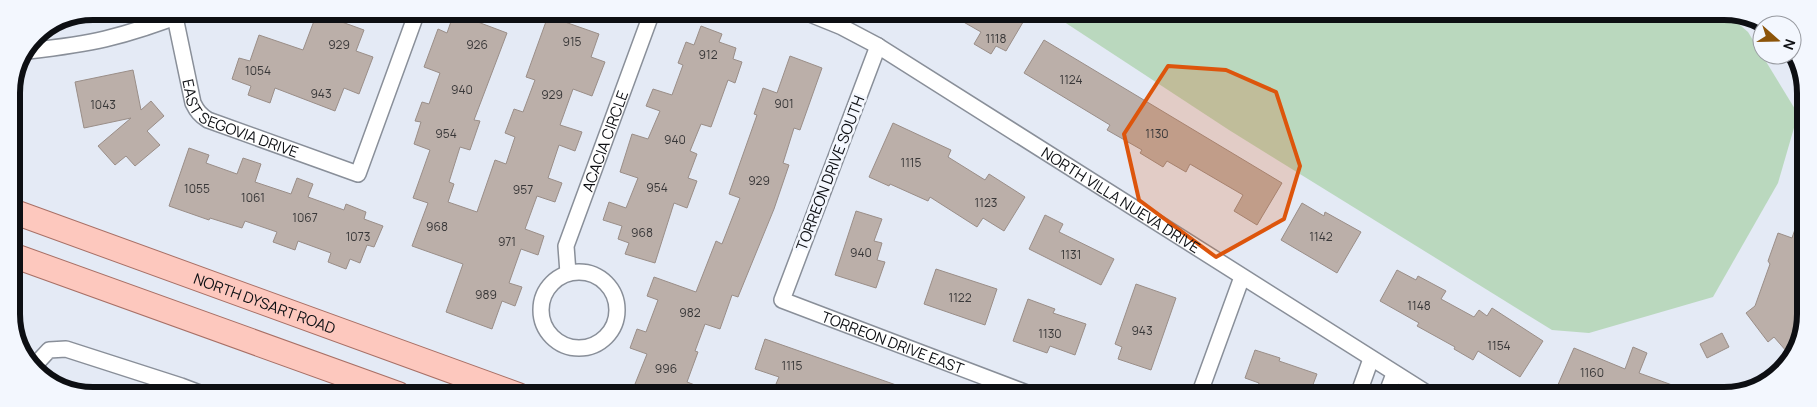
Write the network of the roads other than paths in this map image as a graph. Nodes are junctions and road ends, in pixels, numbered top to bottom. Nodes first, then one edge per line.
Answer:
1 (167, 20) edge
2 (176, 20) edge
3 (414, 20) edge
4 (649, 20) edge
5 (824, 20) edge
6 (878, 46) junction
7 (34, 51) edge
8 (20, 214) edge
9 (20, 258) edge
10 (568, 273) junction
11 (1242, 277) junction
12 (782, 300) joint
13 (1371, 359) junction
14 (38, 362) edge
15 (1394, 374) junction
16 (184, 387) edge
17 (379, 387) edge
18 (496, 387) edge
19 (1011, 387) edge
20 (1202, 387) edge
21 (1361, 387) edge
22 (1389, 387) edge
23 (1416, 387) edge

1 - 7 street
2 - 3 street, EAST SEGOVIA DRIVE
4 - 10 street, ACACIA CIRCLE
5 - 6 street, NORTH VILLA NUEVA DRIVE
6 - 11 street, NORTH VILLA NUEVA DRIVE
6 - 12 street, TORREON DRIVE SOUTH
8 - 18 main road, NORTH DYSART ROAD
9 - 17 main road
10 - 10 street
11 - 13 street, NORTH VILLA NUEVA DRIVE
11 - 20 street
12 - 19 street, TORREON DRIVE EAST
13 - 15 street, NORTH VILLA NUEVA DRIVE
13 - 21 street
14 - 16 street
15 - 22 street
15 - 23 street, NORTH VILLA NUEVA DRIVE

